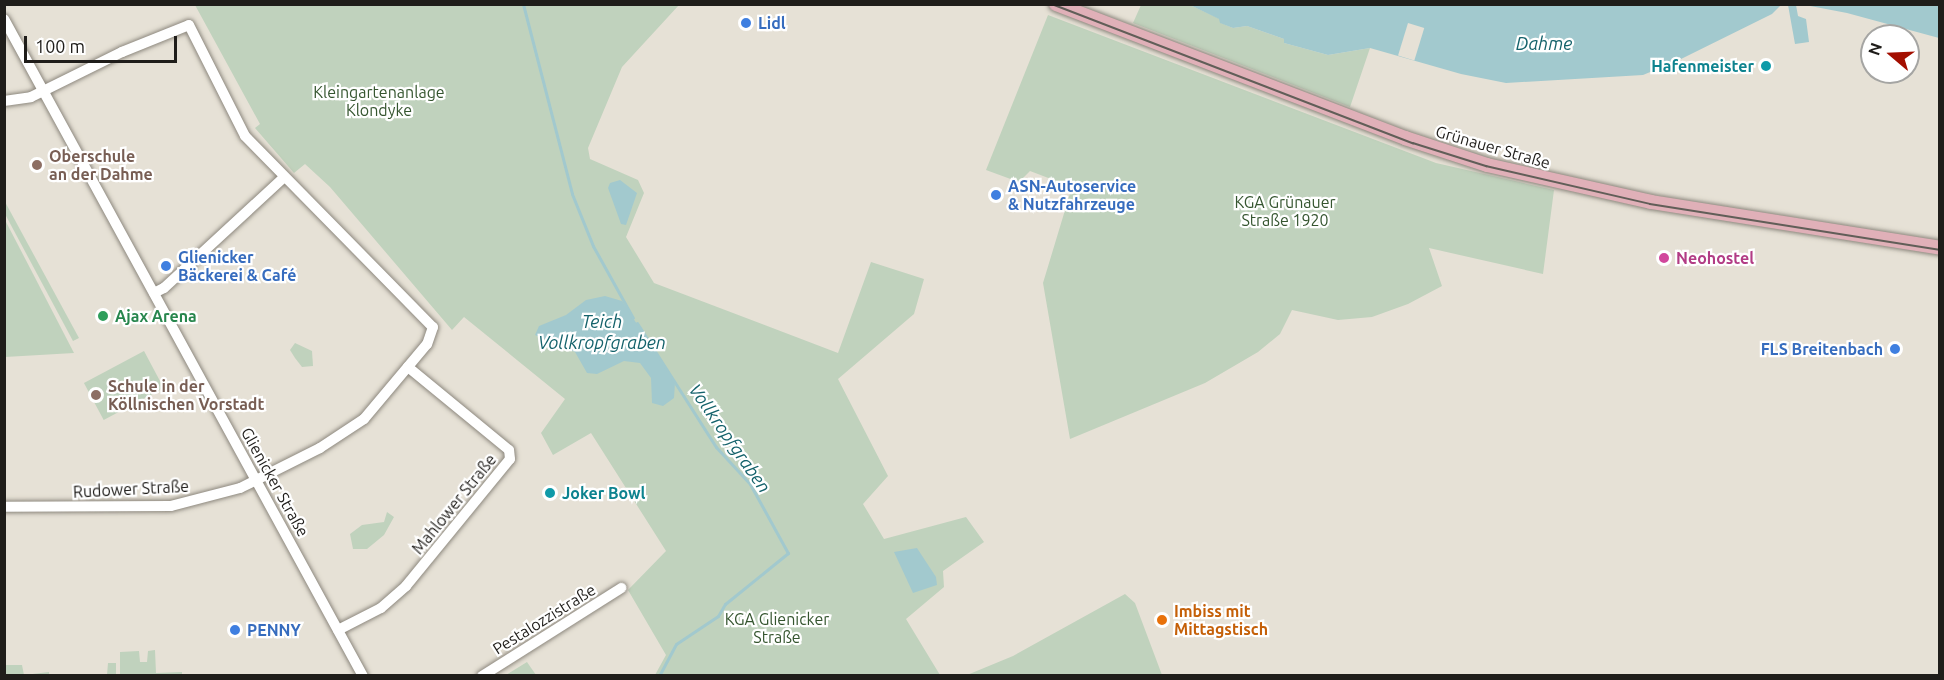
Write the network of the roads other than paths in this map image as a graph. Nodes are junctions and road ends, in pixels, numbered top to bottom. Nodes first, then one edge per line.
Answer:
1 (1056, 4) edge
2 (4, 19) edge
3 (43, 90) junction
4 (4, 101) edge
5 (283, 178) junction
6 (1940, 248) edge
7 (153, 293) junction
8 (408, 367) junction
9 (256, 481) junction
10 (4, 507) edge
11 (621, 588) dead end
12 (338, 630) junction
13 (363, 675) edge
14 (482, 675) edge

1 - 6 main road, Grünauer Straße
2 - 3 street, Glienicker Straße
3 - 4 street
3 - 5 street
3 - 7 street, Glienicker Straße
5 - 7 street
5 - 8 street
7 - 9 street, Glienicker Straße
8 - 9 street
8 - 12 street, Mahlower Straße
9 - 10 street, Rudower Straße
9 - 12 street, Glienicker Straße
11 - 14 street, Pestalozzistraße
12 - 13 street, Glienicker Straße

